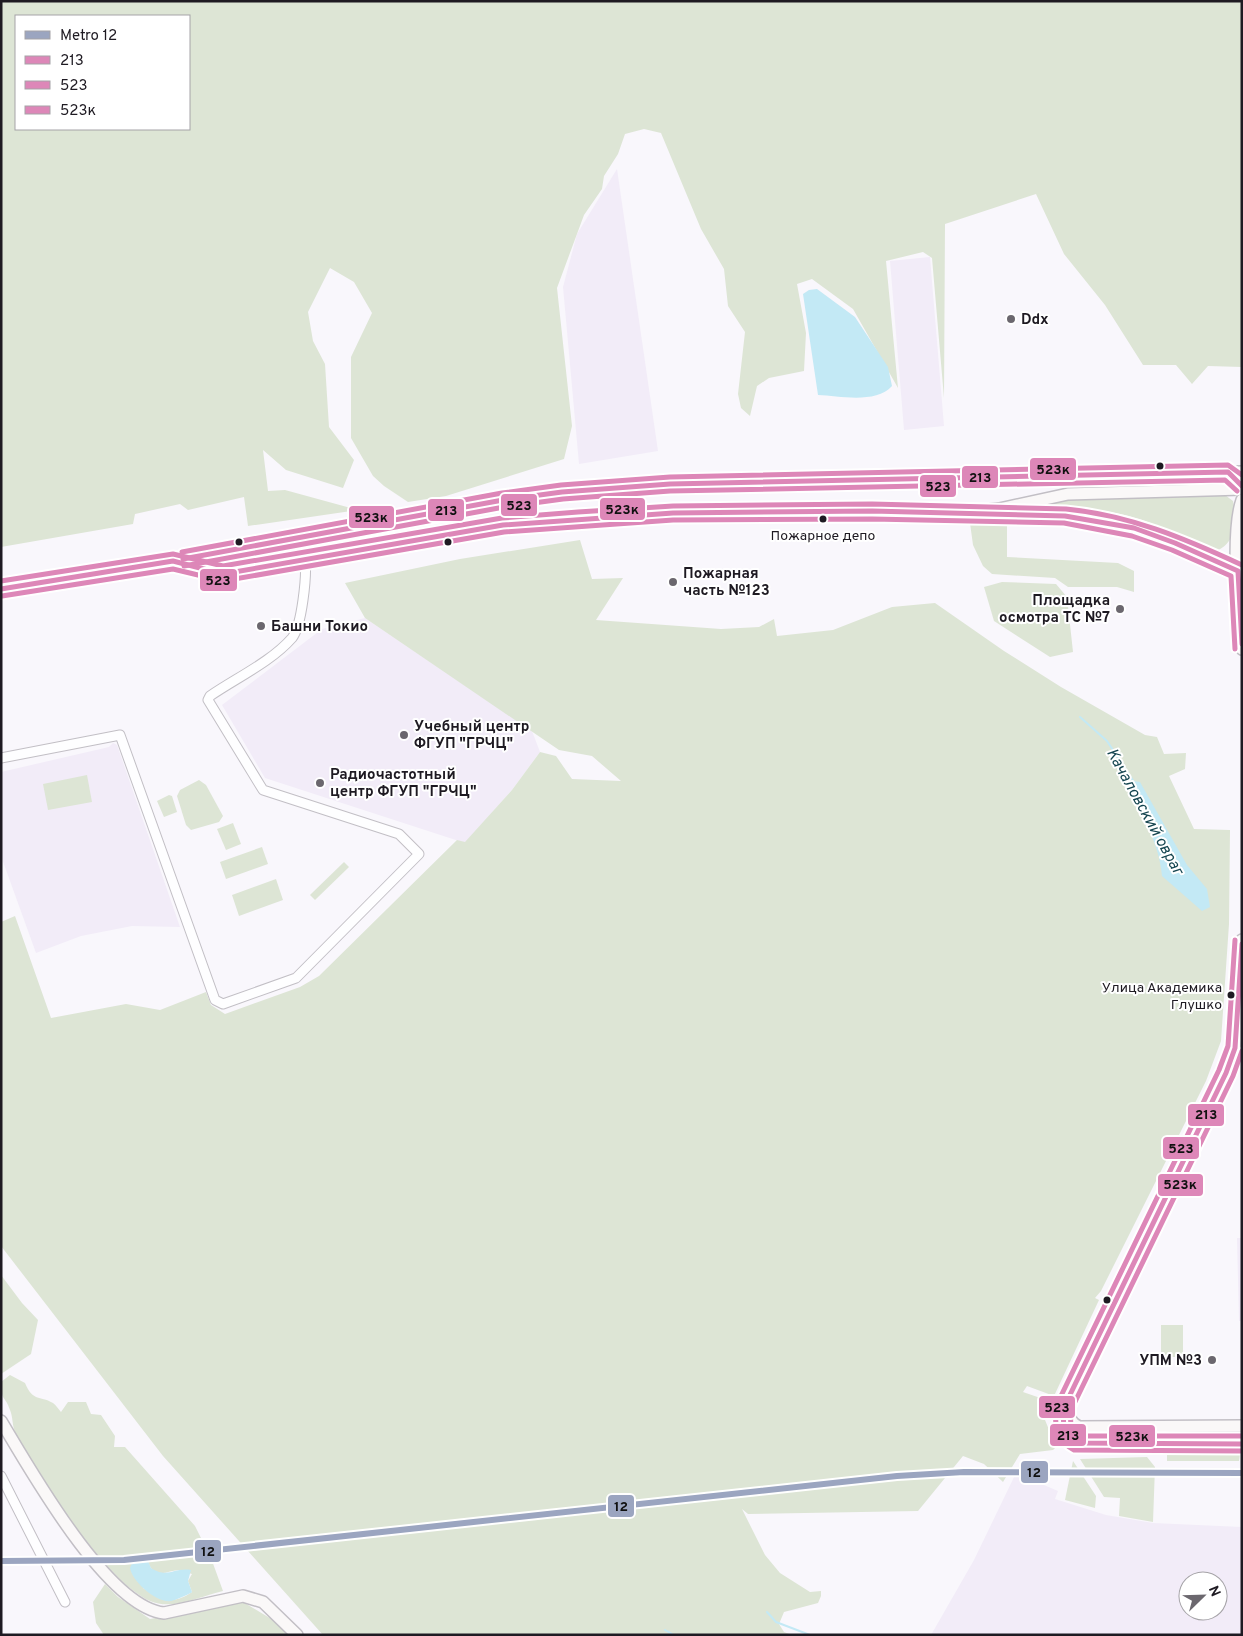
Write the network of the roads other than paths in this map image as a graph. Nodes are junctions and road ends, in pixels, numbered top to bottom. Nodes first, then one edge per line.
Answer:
1 (1228, 472) junction
2 (1242, 472) edge
3 (1242, 488) edge
4 (1223, 489) junction
5 (1240, 505) edge
6 (960, 513) junction
7 (305, 559) junction
8 (173, 561) junction
9 (1240, 570) edge
10 (1, 589) edge
11 (1242, 649) edge
12 (1, 758) edge
13 (1242, 940) edge
14 (1066, 1403) junction
15 (1, 1421) edge
16 (1242, 1426) edge
17 (1095, 1428) junction
18 (1071, 1440) junction
19 (1242, 1444) edge
20 (1, 1476) edge
21 (64, 1602) dead end
22 (297, 1635) edge

1 - 2 main road
1 - 3 main road
1 - 8 main road
3 - 4 main road
4 - 5 main road
4 - 6 main road
5 - 9 main road
6 - 7 main road
6 - 9 main road
7 - 8 main road
7 - 12 street
8 - 10 main road
9 - 11 main road
13 - 14 main road
14 - 17 main road
14 - 18 main road
15 - 22 main road
16 - 17 main road
17 - 18 main road
18 - 19 main road
20 - 21 street

